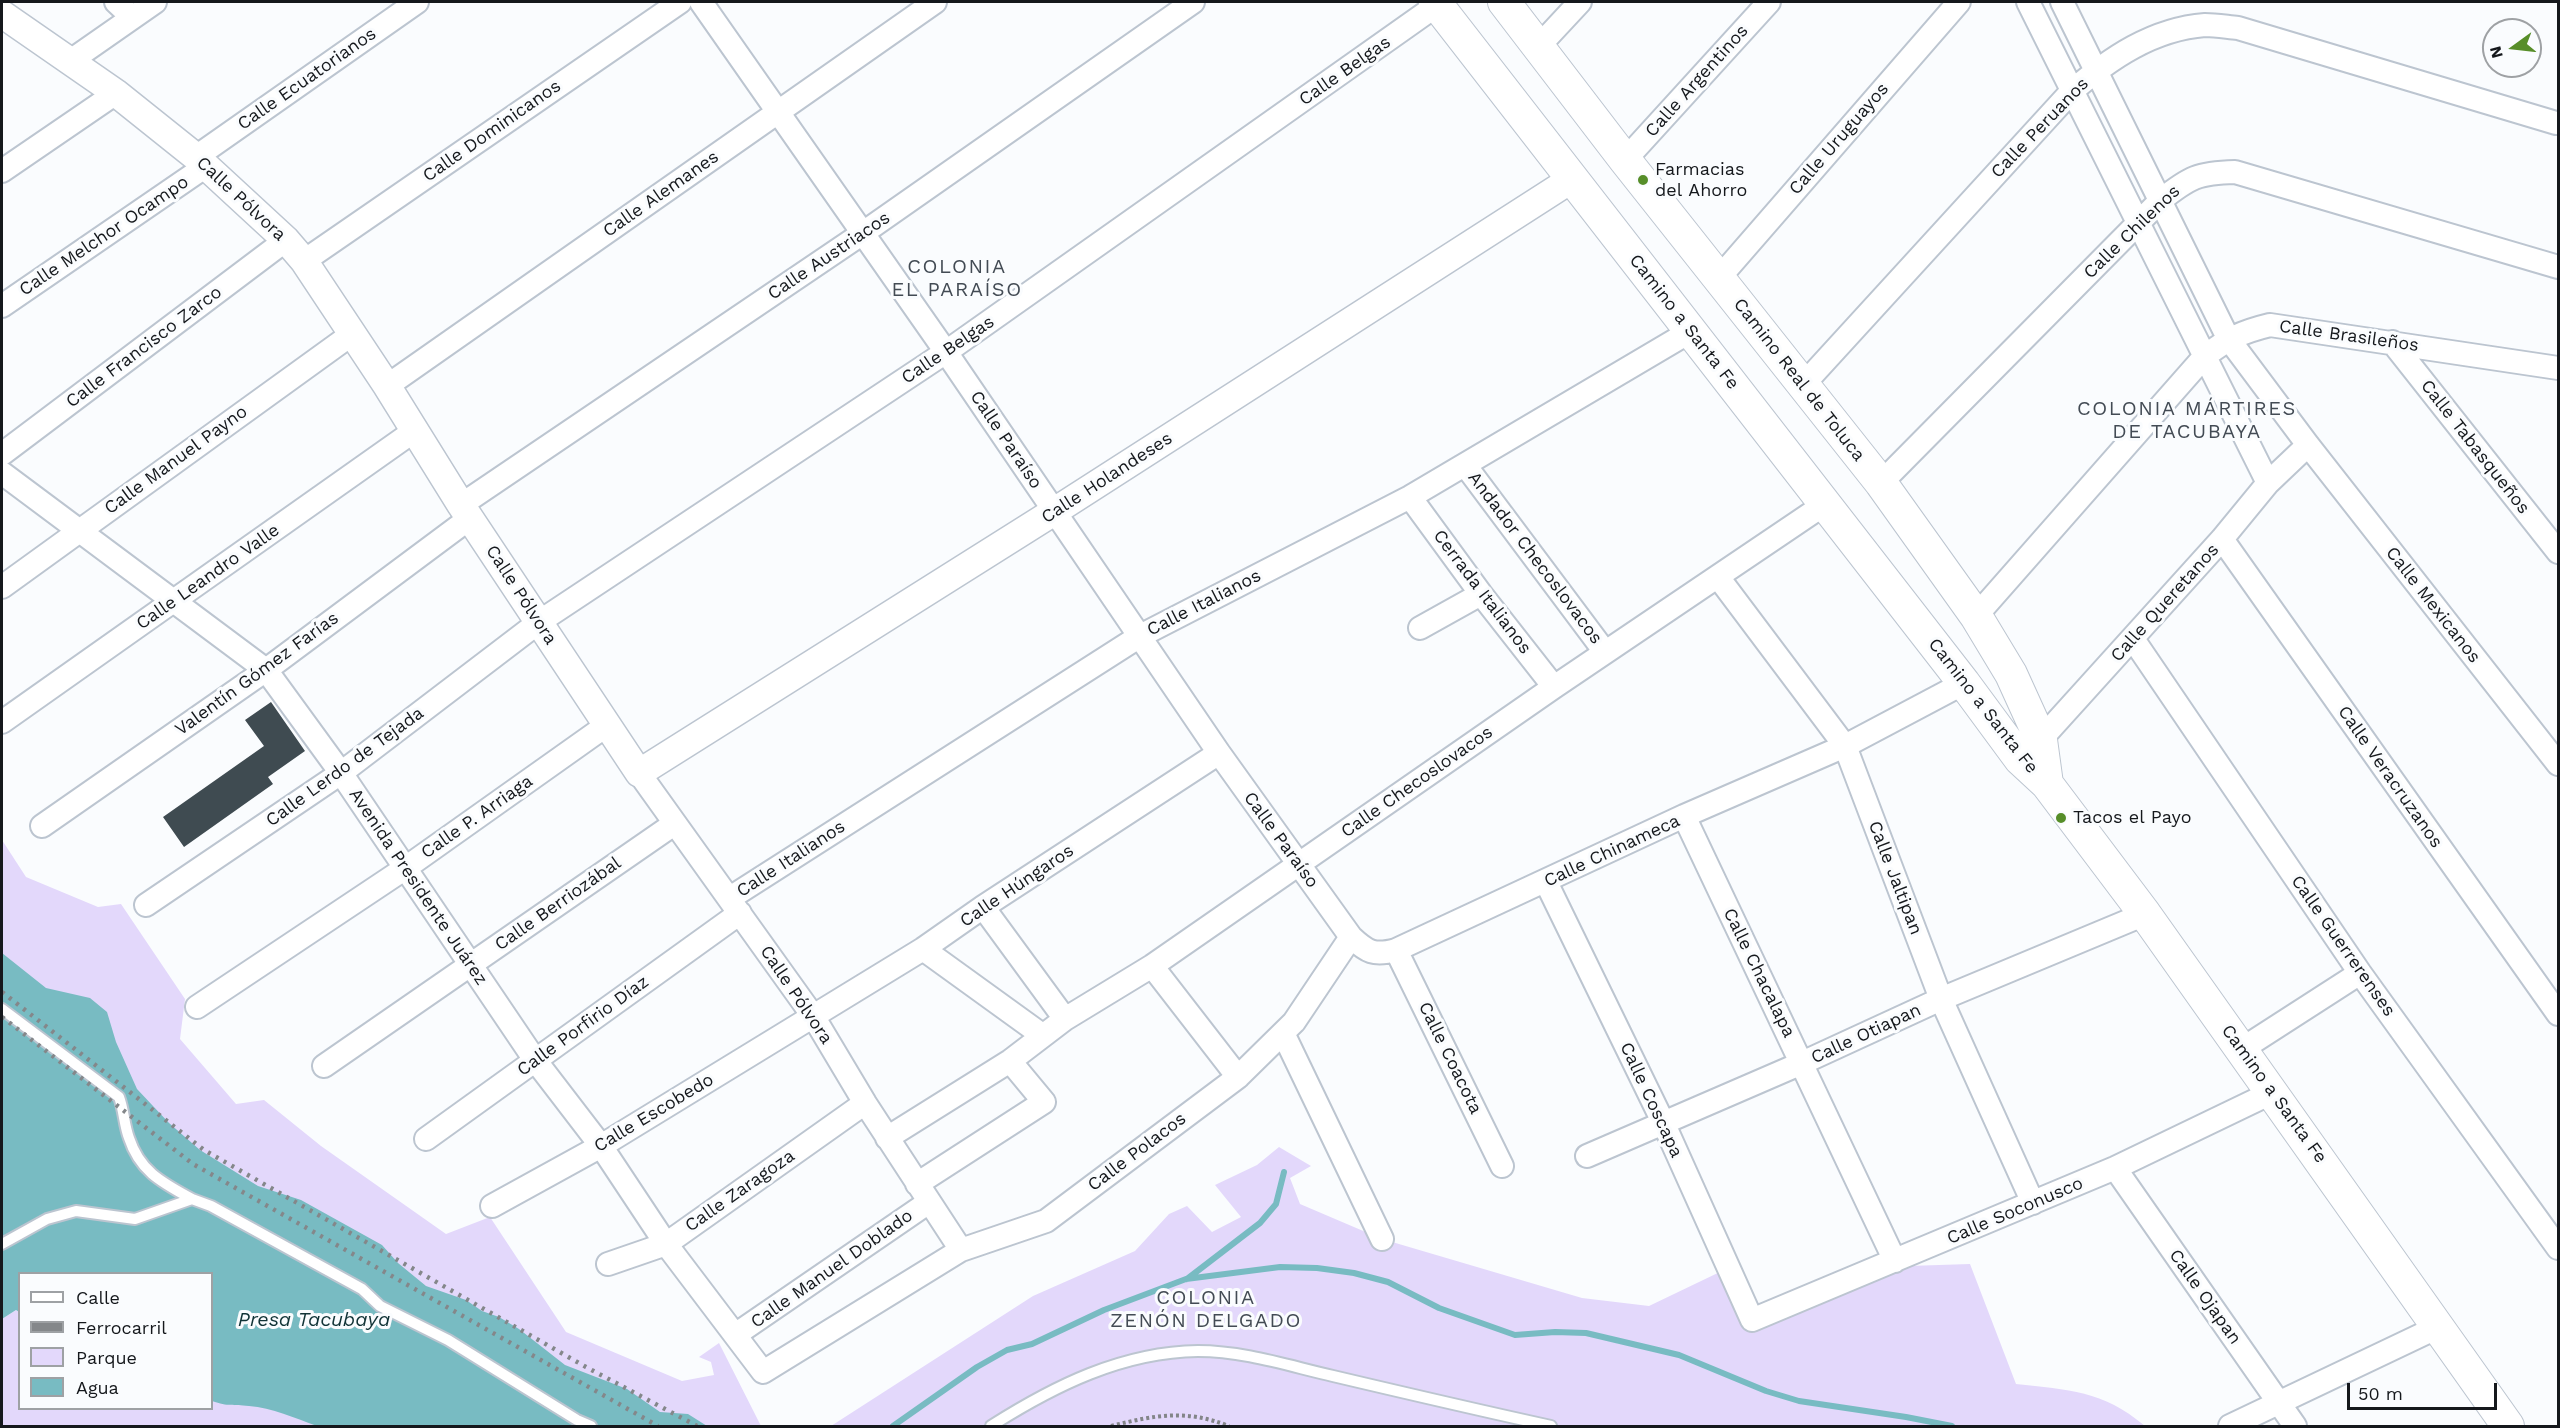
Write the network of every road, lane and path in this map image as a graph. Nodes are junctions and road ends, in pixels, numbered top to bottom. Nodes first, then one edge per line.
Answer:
1 (116, 2) edge
2 (155, 2) edge
3 (417, 2) edge
4 (680, 2) edge
5 (701, 2) edge
6 (935, 2) edge
7 (1192, 2) edge
8 (1504, 2) edge
9 (1580, 2) edge
10 (1769, 2) edge
11 (1959, 2) edge
12 (2028, 2) edge
13 (2062, 2) edge
14 (1436, 3) edge
15 (132, 17) junction
16 (4, 20) edge
17 (1539, 46) junction
18 (69, 62) junction
19 (2096, 70) junction
20 (2071, 92) junction
21 (116, 93) junction
22 (778, 112) junction
23 (2556, 123) dead end
24 (1625, 160) junction
25 (201, 161) junction
26 (2, 171) edge
27 (1572, 179) junction
28 (2160, 200) junction
29 (2138, 224) junction
30 (863, 233) junction
31 (286, 240) junction
32 (304, 261) junction
33 (2559, 267) edge
34 (1719, 278) junction
35 (2, 306) edge
36 (1691, 331) junction
37 (352, 334) junction
38 (2228, 338) junction
39 (2392, 342) junction
40 (946, 352) junction
41 (2204, 357) junction
42 (2559, 368) edge
43 (1803, 385) junction
44 (387, 386) junction
45 (414, 431) junction
46 (2308, 445) junction
47 (2, 454) edge
48 (1465, 465) junction
49 (2, 473) edge
50 (1881, 483) junction
51 (2268, 483) junction
52 (1410, 497) junction
53 (1825, 504) junction
54 (1055, 511) junction
55 (466, 512) junction
56 (78, 530) junction
57 (2222, 539) junction
58 (2559, 552) edge
59 (1718, 577) junction
60 (2, 587) edge
61 (1481, 594) junction
62 (174, 601) junction
63 (1976, 616) junction
64 (539, 622) junction
65 (1420, 628) dead end
66 (1140, 636) junction
67 (2133, 639) junction
68 (1605, 652) junction
69 (266, 670) junction
70 (1964, 683) junction
71 (1554, 687) junction
72 (2, 722) edge
73 (607, 725) junction
74 (1845, 746) junction
75 (2031, 749) junction
76 (1219, 753) junction
77 (2559, 764) edge
78 (341, 773) junction
79 (639, 773) junction
80 (2047, 784) joint
81 (1684, 816) junction
82 (674, 824) junction
83 (42, 826) dead end
84 (1299, 865) junction
85 (404, 868) junction
86 (1546, 882) junction
87 (146, 905) dead end
88 (735, 905) junction
89 (983, 907) junction
90 (2145, 914) junction
91 (1351, 937) junction
92 (923, 949) junction
93 (1396, 950) junction
94 (471, 964) junction
95 (1152, 966) junction
96 (2360, 973) junction
97 (1941, 999) junction
98 (198, 1007) dead end
99 (2, 1009) edge
100 (2559, 1014) edge
101 (813, 1016) junction
102 (1065, 1019) junction
103 (1289, 1027) junction
104 (1042, 1035) junction
105 (2242, 1049) junction
106 (535, 1060) junction
107 (1010, 1061) junction
108 (1802, 1063) junction
109 (324, 1066) dead end
110 (1238, 1077) junction
111 (2273, 1092) junction
112 (865, 1103) junction
113 (1663, 1122) junction
114 (887, 1138) junction
115 (426, 1139) dead end
116 (602, 1146) junction
117 (1587, 1156) dead end
118 (1502, 1166) dead end
119 (2115, 1168) junction
120 (923, 1193) junction
121 (192, 1199) junction
122 (2033, 1203) junction
123 (492, 1206) dead end
124 (1382, 1239) dead end
125 (2, 1244) edge
126 (666, 1244) junction
127 (2559, 1248) edge
128 (961, 1250) junction
129 (1895, 1261) junction
130 (608, 1264) dead end
131 (1752, 1320) joint
132 (2438, 1327) junction
133 (735, 1335) junction
134 (763, 1372) joint
135 (2278, 1402) junction
136 (591, 1426) edge
137 (991, 1426) edge
138 (1111, 1426) edge
139 (1230, 1426) edge
140 (1551, 1426) edge
141 (2230, 1426) edge
142 (2295, 1426) edge
143 (2508, 1426) edge

1 - 15 street
2 - 15 street
3 - 25 street, Calle Ecuatorianos
4 - 32 street, Calle Dominicanos
5 - 22 street, Calle Paraíso
6 - 22 street, Calle Alemanes
7 - 30 street, Calle Austriacos
8 - 17 main road, Camino Real de Toluca
9 - 17 street
10 - 24 street, Calle Argentinos
11 - 34 street, Calle Uruguayos
12 - 20 street
13 - 19 street, Calle Mexicanos
14 - 27 main road, Camino a Santa Fe
14 - 40 street, Calle Belgas
15 - 18 street
16 - 18 street, Calle Pólvora
17 - 24 main road, Camino Real de Toluca
18 - 21 street, Calle Pólvora
19 - 20 street, Calle Peruanos
19 - 23 street, Calle Peruanos
19 - 28 street, Calle Mexicanos
20 - 29 street
20 - 43 street, Calle Peruanos
21 - 25 street, Calle Pólvora
21 - 26 street
22 - 30 street, Calle Paraíso
22 - 44 street, Calle Alemanes
24 - 34 main road, Camino Real de Toluca
25 - 31 street, Calle Pólvora
25 - 35 street, Calle Melchor Ocampo
27 - 36 main road, Camino a Santa Fe
27 - 54 street, Calle Holandeses
28 - 29 street, Calle Chilenos
28 - 33 street, Calle Chilenos
28 - 38 street, Calle Mexicanos
29 - 41 street
29 - 50 street, Calle Chilenos
30 - 40 street, Calle Paraíso
30 - 55 street, Calle Austriacos
31 - 32 street, Calle Pólvora
31 - 47 street, Calle Francisco Zarco
32 - 37 street, Calle Pólvora
34 - 43 main road, Camino Real de Toluca
36 - 48 street, Calle Italianos
36 - 53 main road, Camino a Santa Fe
37 - 44 street, Calle Pólvora
37 - 56 street, Calle Manuel Payno
38 - 39 street, Calle Brasileños
38 - 41 street, Calle Brasileños
38 - 46 street, Calle Mexicanos
39 - 42 street, Calle Brasileños
39 - 58 street, Calle Tabasqueños
40 - 54 street, Calle Paraíso
40 - 64 street, Calle Belgas
41 - 51 street
41 - 63 street, Calle Brasileños
43 - 50 main road, Camino Real de Toluca
44 - 45 street, Calle Pólvora
45 - 55 street, Calle Pólvora
45 - 62 street, Calle Leandro Valle
46 - 51 street, Calle Queretanos
46 - 77 street, Calle Mexicanos
48 - 52 street, Calle Italianos
48 - 68 street, Andador Checoslovacos
49 - 56 street, Avenida Presidente Juárez
50 - 63 main road, Camino Real de Toluca
51 - 57 street, Calle Queretanos
52 - 61 street, Cerrada Italianos
52 - 66 street, Calle Italianos
53 - 59 street, Calle Checoslovacos
53 - 70 main road, Camino a Santa Fe
54 - 66 street, Calle Paraíso
54 - 79 street, Calle Holandeses
55 - 64 street, Calle Pólvora
55 - 69 street, Valentín Gómez Farías
56 - 60 street, Calle Manuel Payno
56 - 62 street, Avenida Presidente Juárez
57 - 67 street, Calle Queretanos
57 - 100 street, Calle Veracruzanos
59 - 68 street, Calle Checoslovacos
59 - 74 street, Calle Jaltipan
61 - 65 street
61 - 71 street, Cerrada Italianos
62 - 69 street, Avenida Presidente Juárez
62 - 72 street, Calle Leandro Valle
63 - 75 main road, Camino Real de Toluca
64 - 73 street, Calle Pólvora
64 - 78 street, Calle Lerdo de Tejada
66 - 76 street, Calle Paraíso
66 - 88 street, Calle Italianos
67 - 75 street, Calle Queretanos
67 - 96 street, Calle Guerrerenses
68 - 71 street, Calle Checoslovacos
69 - 78 street, Avenida Presidente Juárez
69 - 83 street, Valentín Gómez Farías
70 - 74 street, Calle Chinameca
70 - 75 main road, Camino a Santa Fe
71 - 84 street, Calle Checoslovacos
73 - 79 street, Calle Pólvora
73 - 85 street, Calle P. Arriaga
74 - 81 street, Calle Chinameca
74 - 97 street, Calle Jaltipan
75 - 80 main road, Camino Real de Toluca
76 - 84 street, Calle Paraíso
76 - 89 street, Calle Húngaros
78 - 85 street, Avenida Presidente Juárez
78 - 87 street, Calle Lerdo de Tejada
79 - 82 street, Calle Pólvora
80 - 90 main road, Camino a Santa Fe
81 - 86 street, Calle Chinameca
81 - 108 street, Calle Chacalapa
82 - 88 street, Calle Pólvora
82 - 94 street, Calle Berriozábal
84 - 91 street, Calle Paraíso
84 - 95 street, Calle Checoslovacos
85 - 94 street, Avenida Presidente Juárez
85 - 98 street, Calle P. Arriaga
86 - 93 street, Calle Chinameca
86 - 113 street, Calle Coscapa
88 - 101 street, Calle Pólvora
88 - 106 street, Calle Porfirio Díaz
89 - 92 street, Calle Húngaros
89 - 102 street
90 - 97 street, Calle Otiapan
90 - 105 main road, Camino a Santa Fe
91 - 93 street, Calle Chinameca
91 - 103 street
92 - 101 street, Calle Húngaros
92 - 104 street
93 - 118 street, Calle Coacota
94 - 106 street, Avenida Presidente Juárez
94 - 109 street, Calle Berriozábal
95 - 102 street, Calle Checoslovacos
95 - 110 street
96 - 105 street
96 - 127 street, Calle Guerrerenses
97 - 108 street, Calle Otiapan
97 - 122 street, Calle Jaltipan
99 - 121 lane
101 - 112 street, Calle Pólvora
101 - 116 street, Calle Escobedo
102 - 104 street, Calle Checoslovacos
103 - 110 street, Calle Polacos
103 - 124 street
104 - 107 street, Calle Checoslovacos
105 - 111 main road, Camino a Santa Fe
106 - 115 street, Calle Porfirio Díaz
106 - 116 street, Avenida Presidente Juárez
107 - 114 street, Calle Checoslovacos
107 - 120 street
108 - 113 street, Calle Otiapan
108 - 129 street, Calle Chacalapa
110 - 128 street, Calle Polacos
111 - 119 street, Calle Soconusco
111 - 132 main road, Camino a Santa Fe
112 - 114 street, Calle Pólvora
112 - 126 street, Calle Zaragoza
113 - 117 street, Calle Otiapan
113 - 131 street, Calle Coscapa
114 - 120 street, Calle Pólvora
116 - 123 street, Calle Escobedo
116 - 126 street, Avenida Presidente Juárez
119 - 122 street, Calle Soconusco
119 - 135 street, Calle Ojapan
120 - 128 street, Calle Pólvora
120 - 133 street, Calle Manuel Doblado
121 - 125 lane
121 - 136 lane
122 - 129 street, Calle Soconusco
126 - 130 street, Calle Zaragoza
126 - 133 street, Avenida Presidente Juárez
128 - 134 street, Calle Polacos
129 - 131 street, Calle Soconusco
132 - 135 street
132 - 143 main road, Camino a Santa Fe
133 - 134 street, Avenida Presidente Juárez
135 - 141 street
135 - 142 street, Calle Ojapan
137 - 140 lane
138 - 139 path

